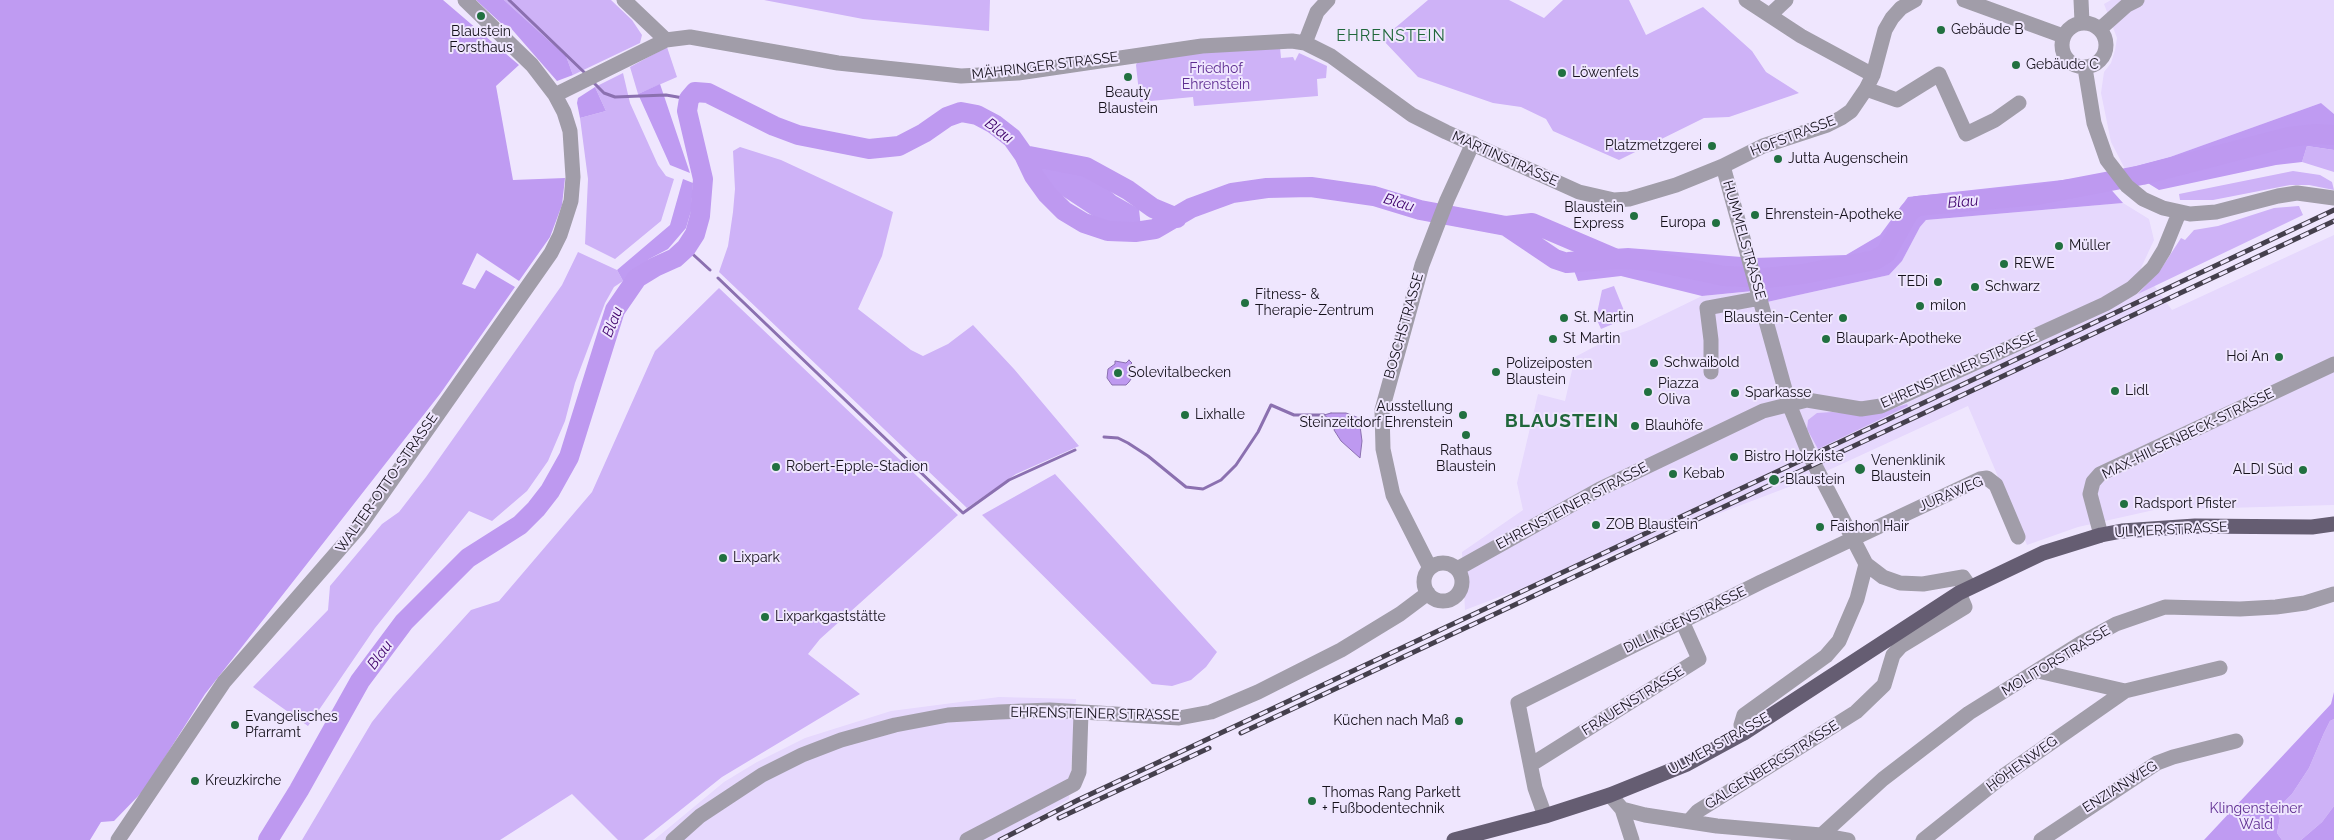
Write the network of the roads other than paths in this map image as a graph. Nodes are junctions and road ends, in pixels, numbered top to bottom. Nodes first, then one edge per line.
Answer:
1 (464, 0) edge
2 (624, 0) edge
3 (1328, 0) edge
4 (1746, 0) edge
5 (1786, 0) edge
6 (1914, 0) edge
7 (1964, 0) edge
8 (2081, 0) edge
9 (2137, 0) edge
10 (1770, 15) junction
11 (2082, 22) junction
12 (2100, 29) junction
13 (2063, 36) junction
14 (666, 40) junction
15 (1305, 43) junction
16 (2085, 68) junction
17 (1873, 75) junction
18 (1866, 89) junction
19 (555, 95) junction
20 (2018, 103) dead end
21 (1473, 144) junction
22 (1723, 166) junction
23 (2334, 198) edge
24 (2179, 213) junction
25 (1759, 293) junction
26 (2334, 364) edge
27 (1710, 372) dead end
28 (1789, 404) junction
29 (2334, 524) edge
30 (2100, 530) junction
31 (2018, 536) dead end
32 (1853, 538) junction
33 (1866, 564) junction
34 (1430, 568) junction
35 (1457, 569) junction
36 (1964, 590) junction
37 (1428, 593) junction
38 (2334, 594) edge
39 (1682, 622) junction
40 (2220, 668) dead end
41 (2038, 671) junction
42 (2125, 691) junction
43 (1081, 714) junction
44 (1744, 733) junction
45 (2236, 741) dead end
46 (1532, 764) junction
47 (1610, 795) junction
48 (1622, 809) junction
49 (1545, 816) junction
50 (1690, 820) junction
51 (1819, 838) edge
52 (118, 840) edge
53 (673, 840) edge
54 (967, 840) edge
55 (1454, 840) edge
56 (1632, 840) edge
57 (1848, 840) edge
58 (1923, 840) edge
59 (2041, 840) edge

1 - 19 street, WALTER-OTTO-STRASSE
2 - 14 street
3 - 15 street
4 - 10 street
5 - 10 street
6 - 17 street, HOFSTRASSE
7 - 13 street
8 - 11 street
9 - 12 street
10 - 17 street
11 - 12 street
11 - 13 street
12 - 16 street
13 - 16 street
14 - 15 street, MÄHRINGER STRASSE
14 - 19 street, MÄHRINGER STRASSE
15 - 21 street, MARTINSTRASSE
16 - 24 street
17 - 18 street, HOFSTRASSE
18 - 20 street
18 - 22 street, HOFSTRASSE
19 - 52 street, WALTER-OTTO-STRASSE
21 - 22 street, MARTINSTRASSE
21 - 34 street, BOSCHSTRASSE
22 - 25 street, HUMMELSTRASSE
23 - 24 street
24 - 28 street, EHRENSTEINER STRASSE
25 - 27 street
25 - 28 street, HUMMELSTRASSE
26 - 30 street, MAX-HILSENBECK-STRASSE
28 - 32 street, HUMMELSTRASSE
28 - 35 street, EHRENSTEINER STRASSE
29 - 30 main road, ULMER STRASSE
30 - 36 main road, ULMER STRASSE
31 - 32 street, JURAWEG
32 - 33 street, HUMMELSTRASSE
32 - 39 street, DILLINGENSTRASSE
33 - 36 street, HUMMELSTRASSE
33 - 44 street
34 - 35 street
34 - 37 street
35 - 37 street
36 - 44 main road, ULMER STRASSE
36 - 50 street, GALGENBERGSTRASSE
37 - 43 street, EHRENSTEINER STRASSE
38 - 41 street, MOLITORSTRASSE
39 - 46 street, FRAUENSTRASSE
39 - 46 street, DILLINGENSTRASSE
40 - 42 street, HÖHENWEG
41 - 42 street, HÖHENWEG
41 - 51 street, MOLITORSTRASSE
42 - 58 street, HÖHENWEG
43 - 53 street, EHRENSTEINER STRASSE
43 - 54 street
44 - 47 main road, ULMER STRASSE
45 - 59 street, ENZIANWEG
46 - 49 street
47 - 48 street
47 - 49 main road, ULMER STRASSE
48 - 50 street, GALGENBERGSTRASSE
48 - 56 street
49 - 55 main road, ULMER STRASSE
50 - 51 street, GALGENBERGSTRASSE
51 - 57 street, GALGENBERGSTRASSE

